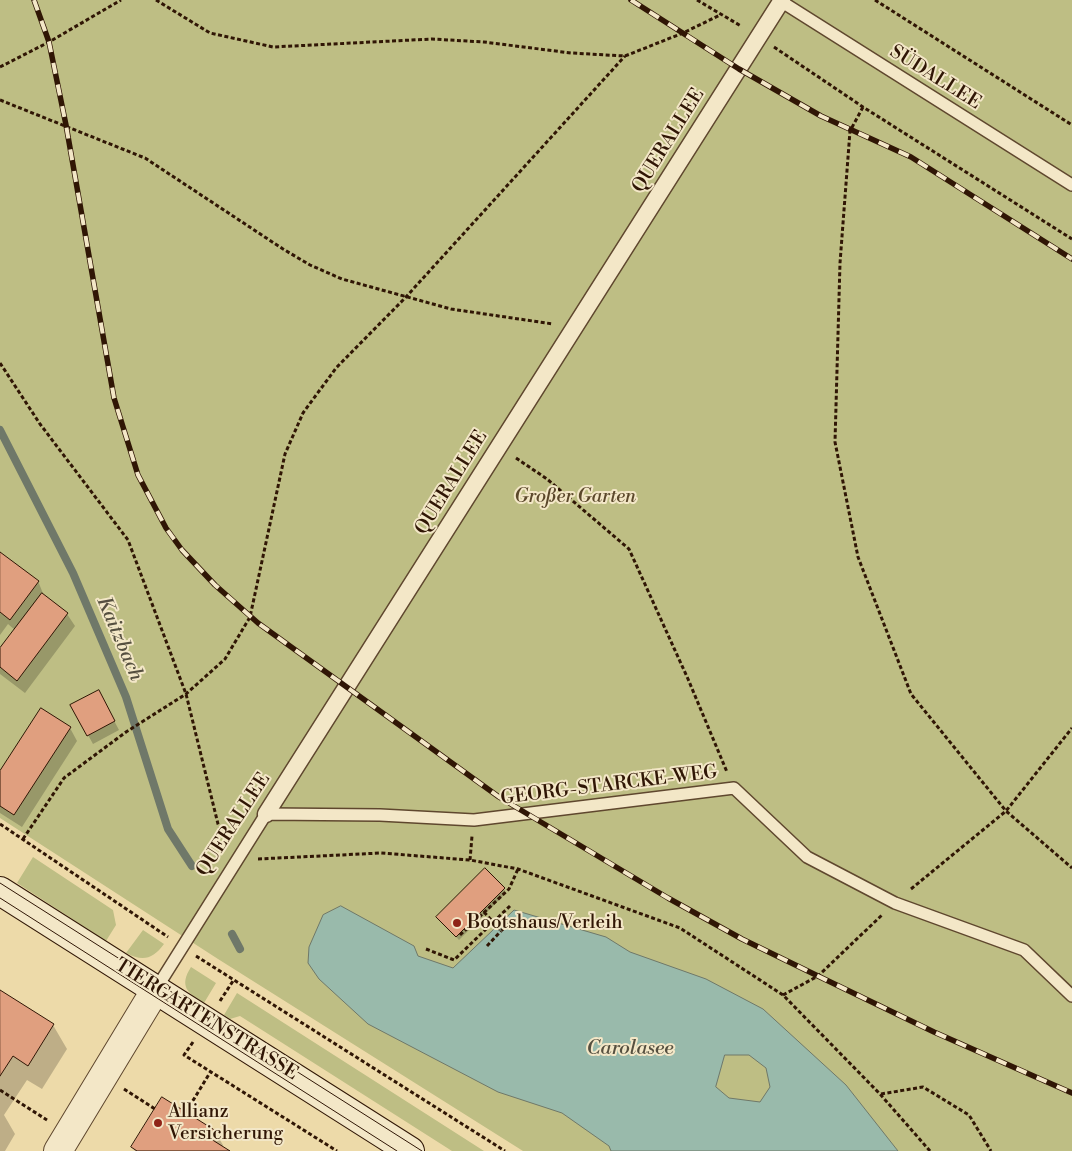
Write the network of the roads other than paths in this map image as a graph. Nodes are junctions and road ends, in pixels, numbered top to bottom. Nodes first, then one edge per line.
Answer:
1 (781, 0) edge
2 (1072, 185) edge
3 (266, 814) junction
4 (0, 891) edge
5 (156, 989) junction
6 (1072, 996) edge
7 (63, 1142) edge
8 (395, 1147) edge

1 - 2 lane, SÜDALLEE
1 - 3 street, QUERALLEE
3 - 5 lane, QUERALLEE
3 - 6 lane, GEORG-STARCKE-WEG
4 - 5 main road, TIERGARTENSTRASSE
5 - 7 main road
5 - 8 main road, TIERGARTENSTRASSE

